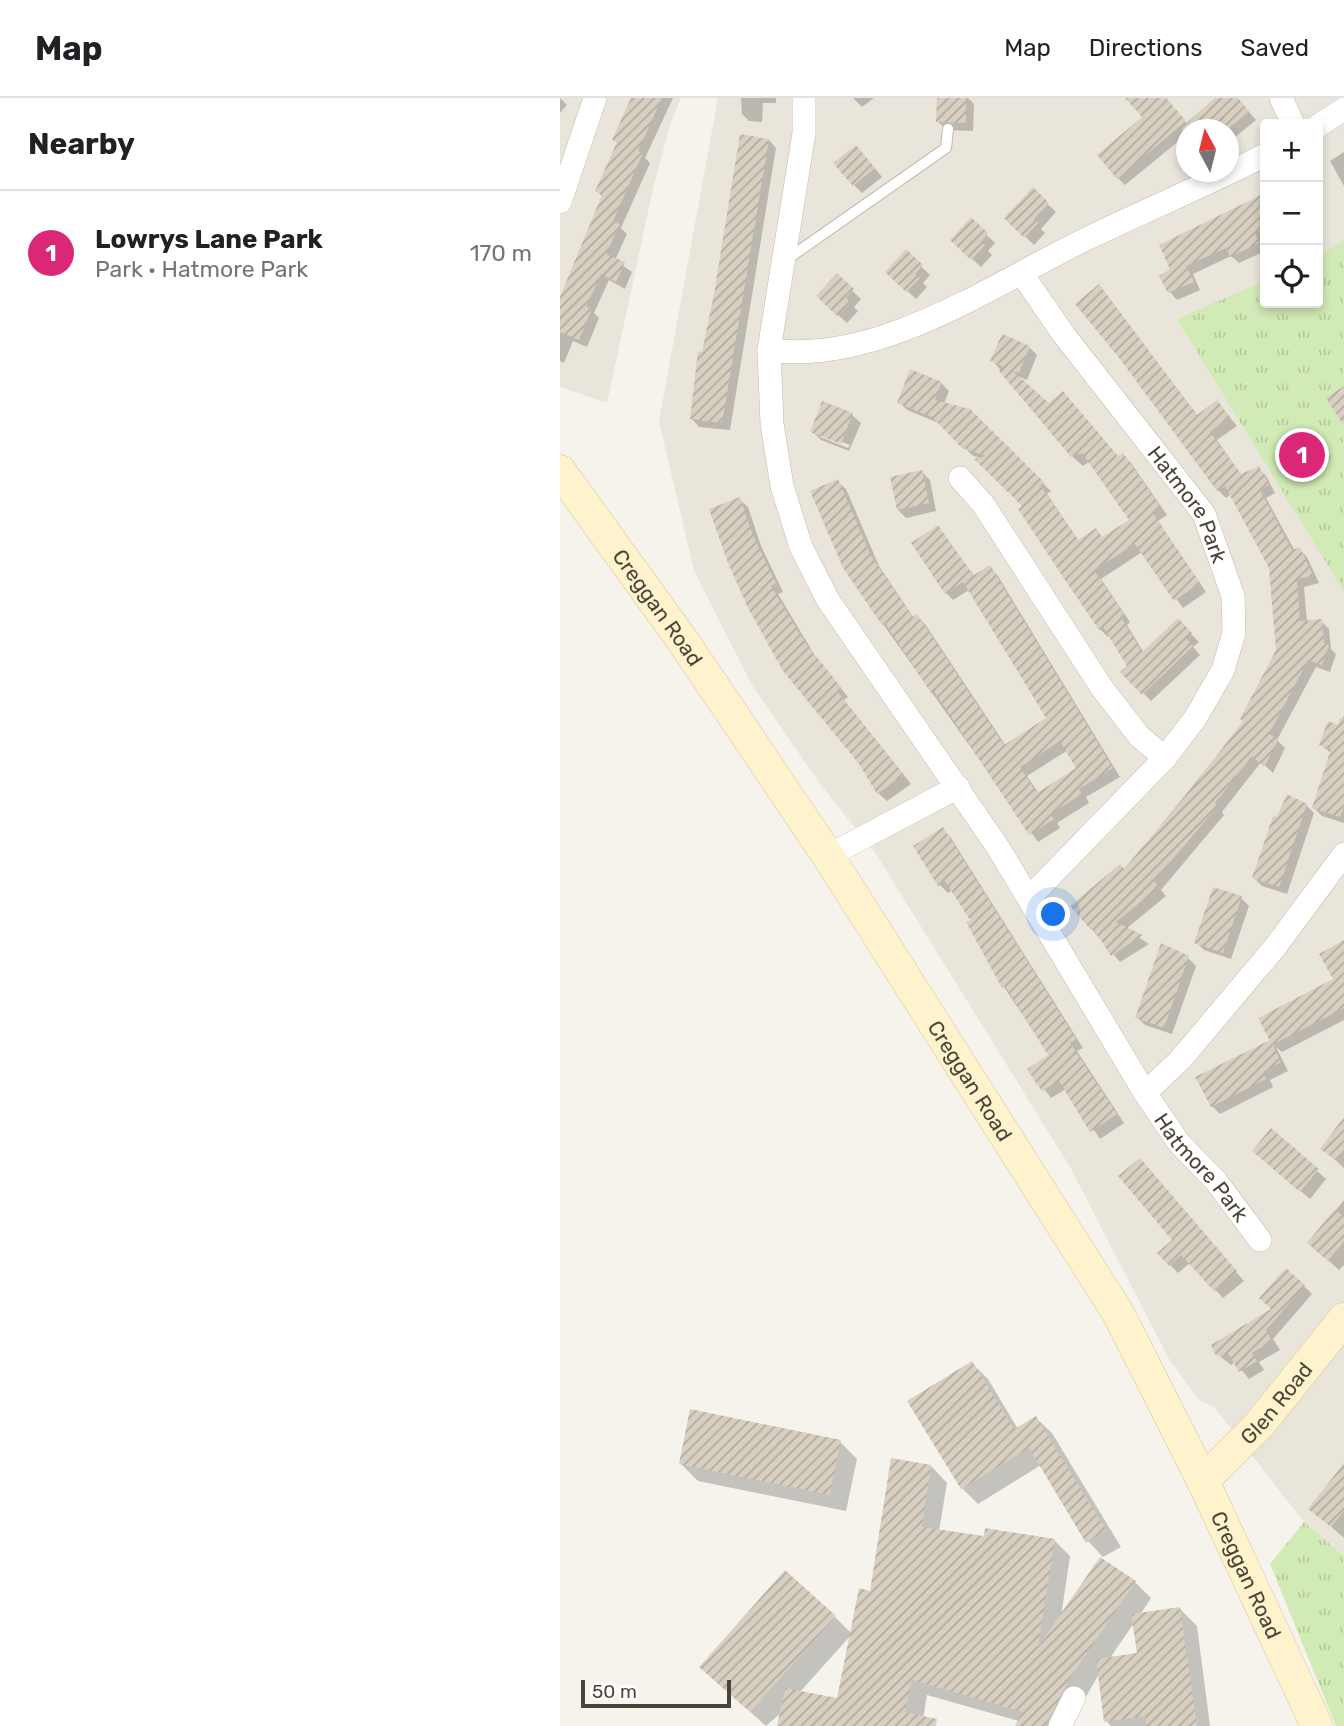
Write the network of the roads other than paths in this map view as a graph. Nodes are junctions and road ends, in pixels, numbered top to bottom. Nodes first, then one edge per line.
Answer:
1 (595, 98) edge
2 (804, 98) edge
3 (1281, 98) edge
4 (1344, 109) edge
5 (1291, 119) edge
6 (1323, 123) edge
7 (948, 129) dead end
8 (1260, 157) edge
9 (560, 202) edge
10 (784, 262) junction
11 (1022, 274) junction
12 (769, 350) junction
13 (560, 471) edge
14 (960, 478) dead end
15 (1165, 758) junction
16 (958, 787) junction
17 (1344, 854) edge
18 (828, 856) junction
19 (1030, 898) junction
20 (1145, 1093) junction
21 (1260, 1240) dead end
22 (1344, 1319) edge
23 (1203, 1481) junction
24 (1074, 1698) dead end
25 (1060, 1726) edge
26 (1317, 1726) edge

1 - 9 street
2 - 10 street, Hatmore Park
3 - 5 street
4 - 6 street
7 - 10 lane
8 - 11 street
10 - 12 street, Hatmore Park
11 - 12 street
11 - 15 street, Hatmore Park
12 - 16 street, Hatmore Park
13 - 18 main road, Creggan Road
14 - 15 street
15 - 19 street, Hatmore Park
16 - 18 street
16 - 19 street, Hatmore Park
17 - 20 street, Hatmore Park
18 - 23 main road, Creggan Road
19 - 20 street, Hatmore Park
20 - 21 street, Hatmore Park
22 - 23 main road, Glen Road
23 - 26 main road, Creggan Road
24 - 25 street

